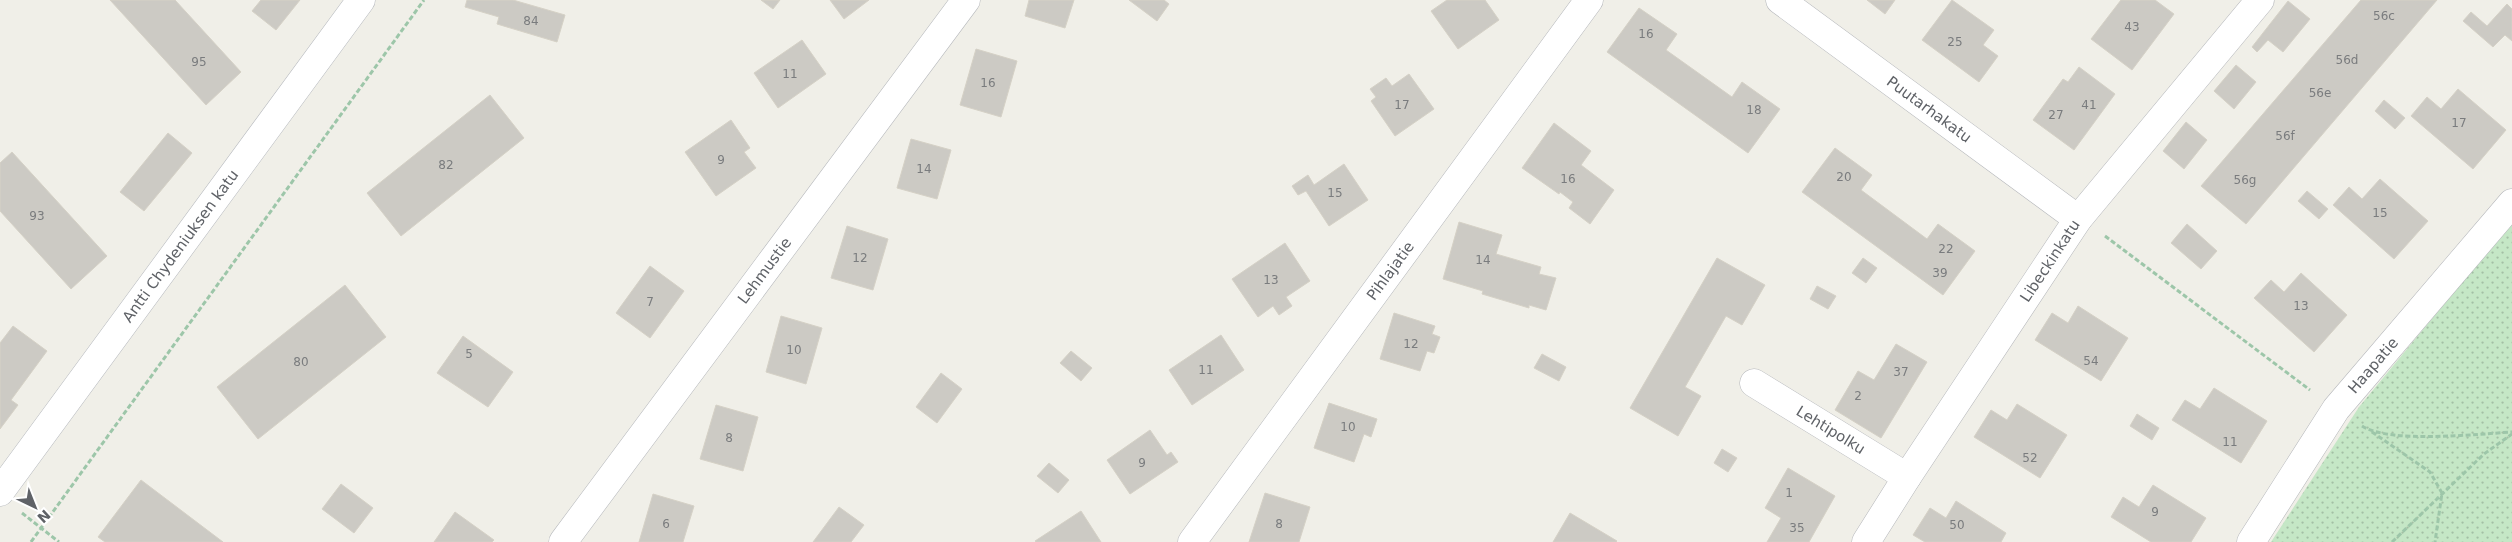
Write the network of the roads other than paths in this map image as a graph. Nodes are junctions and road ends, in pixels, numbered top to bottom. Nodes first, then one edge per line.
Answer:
1 (361, 0) edge
2 (966, 0) edge
3 (1589, 0) edge
4 (1780, 0) edge
5 (2260, 0) edge
6 (2512, 203) edge
7 (2078, 219) junction
8 (1754, 383) dead end
9 (1907, 477) junction
10 (0, 492) edge
11 (563, 542) edge
12 (1192, 542) edge
13 (1866, 542) edge
14 (2251, 542) edge

1 - 10 street, Antti Chydeniuksen katu
2 - 11 street, Lehmustie
3 - 12 street, Pihlajatie
4 - 7 street, Puutarhakatu
5 - 7 street, Libeckinkatu
6 - 14 street, Haapatie
7 - 9 street, Libeckinkatu
8 - 9 street, Lehtipolku
9 - 13 street, Libeckinkatu

